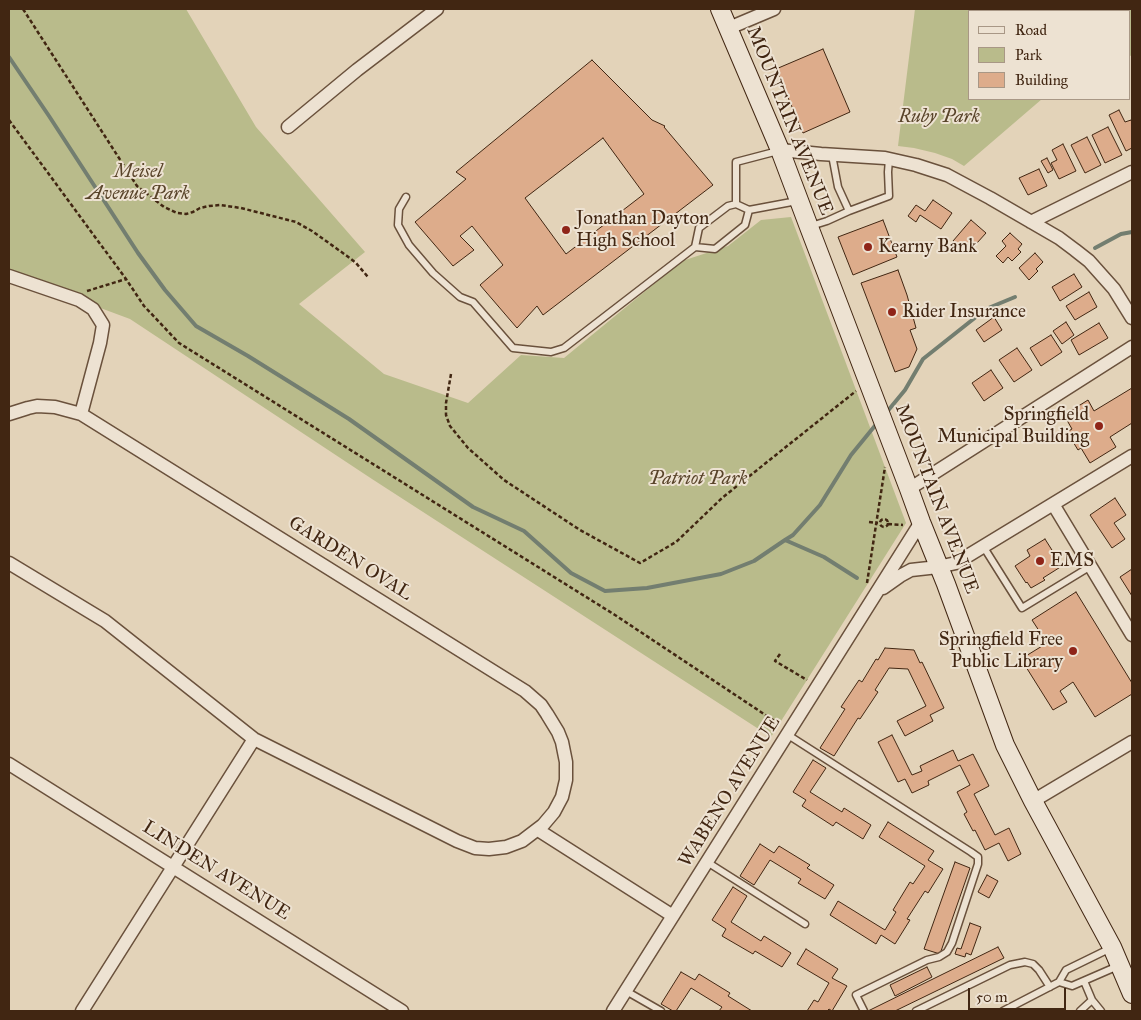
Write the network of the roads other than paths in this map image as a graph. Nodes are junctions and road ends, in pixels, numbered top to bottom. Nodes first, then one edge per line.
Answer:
1 (437, 9) edge
2 (720, 9) edge
3 (774, 9) edge
4 (729, 28) junction
5 (288, 127) dead end
6 (780, 150) junction
7 (832, 155) junction
8 (889, 159) junction
9 (1132, 172) edge
10 (406, 197) dead end
11 (798, 201) junction
12 (736, 204) junction
13 (749, 210) junction
14 (849, 211) junction
15 (1031, 222) junction
16 (809, 227) junction
17 (695, 247) junction
18 (9, 276) edge
19 (1132, 318) edge
20 (1132, 347) edge
21 (9, 414) edge
22 (81, 414) junction
23 (1132, 456) edge
24 (909, 488) junction
25 (1053, 504) junction
26 (921, 522) junction
27 (983, 546) junction
28 (9, 563) edge
29 (1091, 566) junction
30 (938, 567) junction
31 (872, 588) junction
32 (1132, 635) edge
33 (788, 735) junction
34 (254, 739) junction
35 (1132, 742) edge
36 (9, 764) edge
37 (1033, 801) junction
38 (538, 830) junction
39 (707, 862) junction
40 (173, 867) junction
41 (673, 916) junction
42 (805, 924) dead end
43 (1112, 947) junction
44 (1120, 965) junction
45 (1084, 981) junction
46 (1059, 982) junction
47 (1050, 987) junction
48 (626, 991) junction
49 (1132, 994) edge
50 (1092, 1000) junction
51 (82, 1011) edge
52 (402, 1011) edge
53 (614, 1011) edge
54 (661, 1011) edge
55 (864, 1011) edge
56 (916, 1011) edge
57 (1002, 1011) edge
58 (1080, 1011) edge
59 (1101, 1011) edge

1 - 5 street
2 - 4 street, MOUNTAIN AVENUE
3 - 4 street
4 - 6 street, MOUNTAIN AVENUE
6 - 7 street
6 - 11 street, MOUNTAIN AVENUE
6 - 12 lane
7 - 8 street
7 - 14 lane
8 - 14 lane
8 - 15 street
9 - 15 street
10 - 17 lane
11 - 13 lane
11 - 16 street, MOUNTAIN AVENUE
12 - 13 lane
12 - 17 lane
13 - 17 lane
14 - 16 lane
15 - 19 street
16 - 24 street, MOUNTAIN AVENUE
18 - 22 street
20 - 24 street
21 - 22 street, GARDEN OVAL
22 - 38 street, GARDEN OVAL
23 - 25 street, WABENO AVENUE
24 - 26 street, MOUNTAIN AVENUE
25 - 27 street, WABENO AVENUE
25 - 29 street
26 - 30 street, MOUNTAIN AVENUE
26 - 31 street, WABENO AVENUE
27 - 29 lane
27 - 30 street, WABENO AVENUE
28 - 34 street, GARDEN OVAL
29 - 32 street
30 - 31 street, WABENO AVENUE
30 - 37 street, MOUNTAIN AVENUE
31 - 33 street, WABENO AVENUE
33 - 39 street, WABENO AVENUE
33 - 55 lane
34 - 38 street, GARDEN OVAL
34 - 40 street
35 - 37 street
36 - 40 street, LINDEN AVENUE
37 - 43 street, MOUNTAIN AVENUE
38 - 41 street
39 - 41 street, WABENO AVENUE
39 - 42 lane
40 - 51 street
40 - 52 street, LINDEN AVENUE
41 - 48 street, WABENO AVENUE
43 - 44 street, MOUNTAIN AVENUE
43 - 46 lane
44 - 45 lane
44 - 49 street, MOUNTAIN AVENUE
45 - 46 lane
45 - 50 lane
46 - 47 lane
47 - 56 lane
47 - 57 lane
48 - 53 street, WABENO AVENUE
48 - 54 lane
50 - 58 lane
50 - 59 lane

